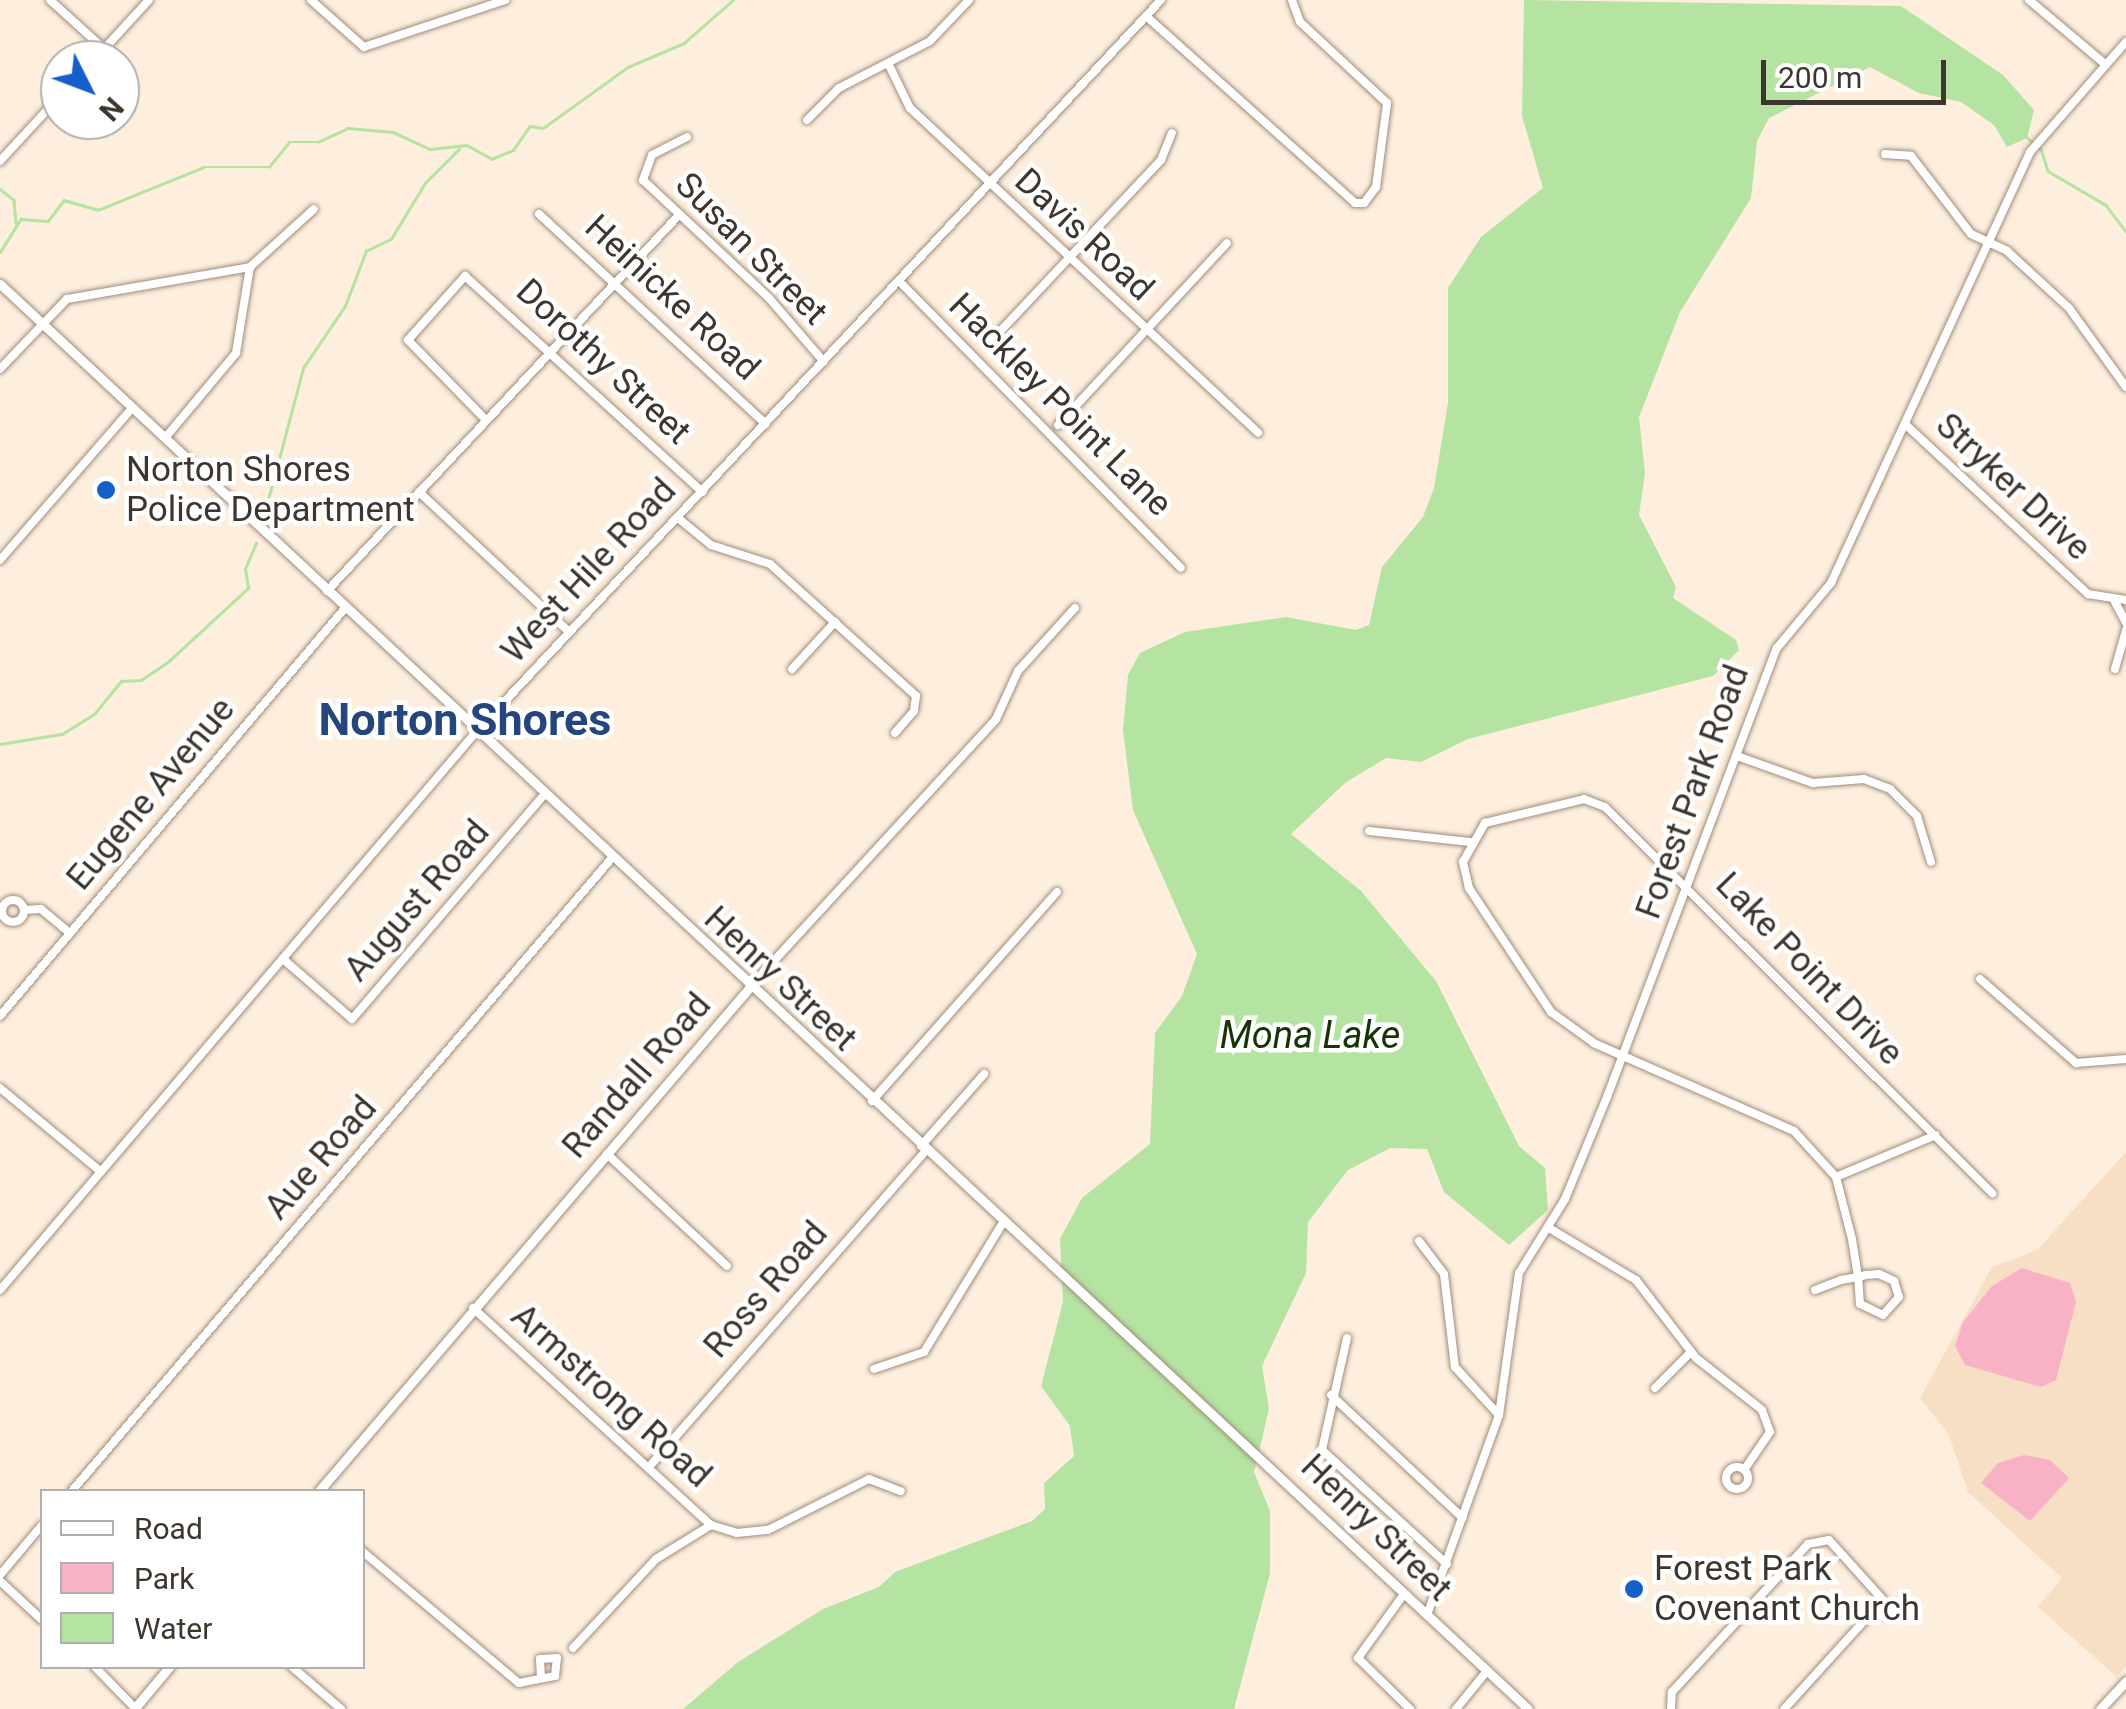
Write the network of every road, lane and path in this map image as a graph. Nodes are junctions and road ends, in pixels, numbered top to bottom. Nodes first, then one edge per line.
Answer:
1 (50, 0) edge
2 (148, 0) edge
3 (310, 0) edge
4 (505, 0) edge
5 (969, 0) edge
6 (1161, 0) edge
7 (1292, 0) edge
8 (2029, 0) edge
9 (1146, 16) junction
10 (94, 40) edge
11 (112, 40) edge
12 (2126, 42) edge
13 (889, 64) junction
14 (2106, 64) junction
15 (40, 118) edge
16 (806, 120) dead end
17 (1172, 134) dead end
18 (687, 137) dead end
19 (1885, 154) dead end
20 (0, 161) edge
21 (990, 184) junction
22 (314, 209) dead end
23 (539, 214) dead end
24 (678, 215) junction
25 (1988, 243) junction
26 (1227, 244) dead end
27 (1068, 257) junction
28 (250, 267) junction
29 (899, 281) junction
30 (615, 283) junction
31 (0, 284) edge
32 (41, 322) junction
33 (1146, 330) junction
34 (992, 340) dead end
35 (550, 350) junction
36 (824, 362) junction
37 (0, 369) edge
38 (2126, 387) edge
39 (132, 408) junction
40 (486, 420) junction
41 (766, 424) junction
42 (1906, 424) junction
43 (1058, 425) dead end
44 (1258, 434) dead end
45 (164, 438) junction
46 (419, 492) junction
47 (702, 492) junction
48 (678, 518) junction
49 (0, 560) edge
50 (1181, 568) dead end
51 (327, 591) junction
52 (2126, 600) edge
53 (2115, 602) junction
54 (345, 608) junction
55 (1076, 608) dead end
56 (835, 622) junction
57 (2126, 626) edge
58 (569, 632) junction
59 (792, 669) dead end
60 (2114, 670) dead end
61 (477, 731) junction
62 (895, 733) dead end
63 (1736, 756) junction
64 (544, 795) junction
65 (1369, 831) dead end
66 (1470, 842) junction
67 (611, 859) junction
68 (1931, 862) dead end
69 (1688, 883) junction
70 (1058, 892) dead end
71 (24, 910) dead end
72 (70, 933) junction
73 (283, 959) junction
74 (1980, 979) dead end
75 (750, 988) junction
76 (0, 1016) edge
77 (1623, 1057) junction
78 (2126, 1059) edge
79 (984, 1074) dead end
80 (0, 1088) edge
81 (872, 1101) junction
82 (1936, 1135) junction
83 (924, 1148) junction
84 (606, 1154) junction
85 (100, 1172) junction
86 (1836, 1177) junction
87 (1992, 1193) dead end
88 (1004, 1221) junction
89 (1549, 1228) junction
90 (1418, 1241) dead end
91 (727, 1266) dead end
92 (1858, 1277) junction
93 (0, 1290) edge
94 (1815, 1290) dead end
95 (473, 1308) junction
96 (1347, 1338) dead end
97 (1690, 1352) junction
98 (874, 1368) dead end
99 (1655, 1388) dead end
100 (1331, 1395) junction
101 (1499, 1416) junction
102 (649, 1467) junction
103 (1744, 1470) dead end
104 (75, 1489) edge
105 (321, 1489) edge
106 (901, 1492) dead end
107 (1463, 1518) junction
108 (711, 1525) junction
109 (40, 1528) edge
110 (365, 1554) edge
111 (1446, 1564) junction
112 (0, 1578) edge
113 (1404, 1594) junction
114 (1427, 1615) junction
115 (40, 1618) edge
116 (573, 1648) dead end
117 (97, 1669) edge
118 (168, 1669) edge
119 (294, 1669) edge
120 (1487, 1671) junction
121 (541, 1676) dead end
122 (2126, 1681) edge
123 (135, 1708) edge
124 (341, 1709) edge
125 (1410, 1709) edge
126 (1456, 1709) edge
127 (1528, 1709) edge
128 (1671, 1709) edge
129 (1784, 1709) edge
130 (2100, 1709) edge

1 - 10 street
2 - 11 street
3 - 4 street
5 - 13 street
6 - 9 street, West Hile Road
7 - 9 street
8 - 14 street
9 - 21 street, West Hile Road
12 - 14 street, Forest Park Road
13 - 16 street
13 - 21 street, Davis Road
14 - 25 street, Forest Park Road
15 - 20 street
17 - 27 street
18 - 24 street, Susan Street
19 - 25 street
21 - 27 street, Davis Road
21 - 29 street, West Hile Road
22 - 28 street
23 - 30 street, Heinicke Road
24 - 30 street
24 - 36 street, Susan Street
25 - 38 street
25 - 42 street, Forest Park Road
26 - 33 street
27 - 33 street, Davis Road
27 - 34 street
28 - 32 street
28 - 45 street
29 - 36 street, West Hile Road
29 - 50 street, Hackley Point Lane
30 - 35 street
30 - 41 street, Heinicke Road
31 - 32 street, Henry Street
32 - 37 street
32 - 39 street, Henry Street
33 - 43 street
33 - 44 street, Davis Road
35 - 40 street
35 - 40 street, Dorothy Street
35 - 47 street, Dorothy Street
36 - 41 street, West Hile Road
39 - 45 street, Henry Street
39 - 49 street
40 - 46 street
41 - 47 street, West Hile Road
42 - 53 street, Stryker Drive
42 - 63 street, Forest Park Road
45 - 51 street, Henry Street
46 - 51 street
46 - 58 street
47 - 48 street, West Hile Road
48 - 56 street
48 - 58 street, West Hile Road
51 - 54 street, Henry Street
52 - 53 street
53 - 57 street
54 - 61 street, Henry Street
54 - 72 street, Eugene Avenue
55 - 75 street, Randall Road
56 - 59 street
56 - 62 street
57 - 60 street
58 - 61 street, West Hile Road
61 - 64 street, Henry Street
61 - 73 street, West Hile Road
63 - 68 street
63 - 69 street, Forest Park Road
64 - 67 street, Henry Street
64 - 73 street, August Road
65 - 66 street
66 - 69 street, Lake Point Drive
66 - 77 street
67 - 75 street, Henry Street
67 - 104 street, Aue Road
69 - 77 street, Forest Park Road
69 - 82 street, Lake Point Drive
70 - 81 street
71 - 72 street
72 - 76 street, Eugene Avenue
73 - 85 street, West Hile Road
74 - 78 street
75 - 81 street, Henry Street
75 - 84 street, Randall Road
77 - 86 street
77 - 89 street, Forest Park Road
79 - 83 street, Ross Road
80 - 85 street
81 - 83 street, Henry Street
82 - 86 street
82 - 87 street, Lake Point Drive
83 - 88 street, Henry Street
83 - 102 street, Ross Road
84 - 91 street
84 - 95 street, Randall Road
85 - 93 street, West Hile Road
86 - 92 street
88 - 98 street
88 - 113 street, Henry Street
89 - 97 street
89 - 101 street, Forest Park Road
90 - 101 street
92 - 92 street
92 - 94 street
95 - 102 street, Armstrong Road
95 - 105 street, Randall Road
96 - 100 street
97 - 99 street
97 - 103 street
100 - 107 street
100 - 111 street
101 - 107 street, Forest Park Road
102 - 108 street, Armstrong Road
106 - 108 street
107 - 111 street, Forest Park Road
108 - 116 street
109 - 112 street
110 - 121 street
111 - 114 street, Forest Park Road
112 - 115 street
113 - 114 street, Henry Street
113 - 125 street
114 - 120 street, Henry Street
117 - 123 street
118 - 123 street
119 - 124 street
120 - 126 street
120 - 127 street, Henry Street
122 - 130 street
128 - 129 street

